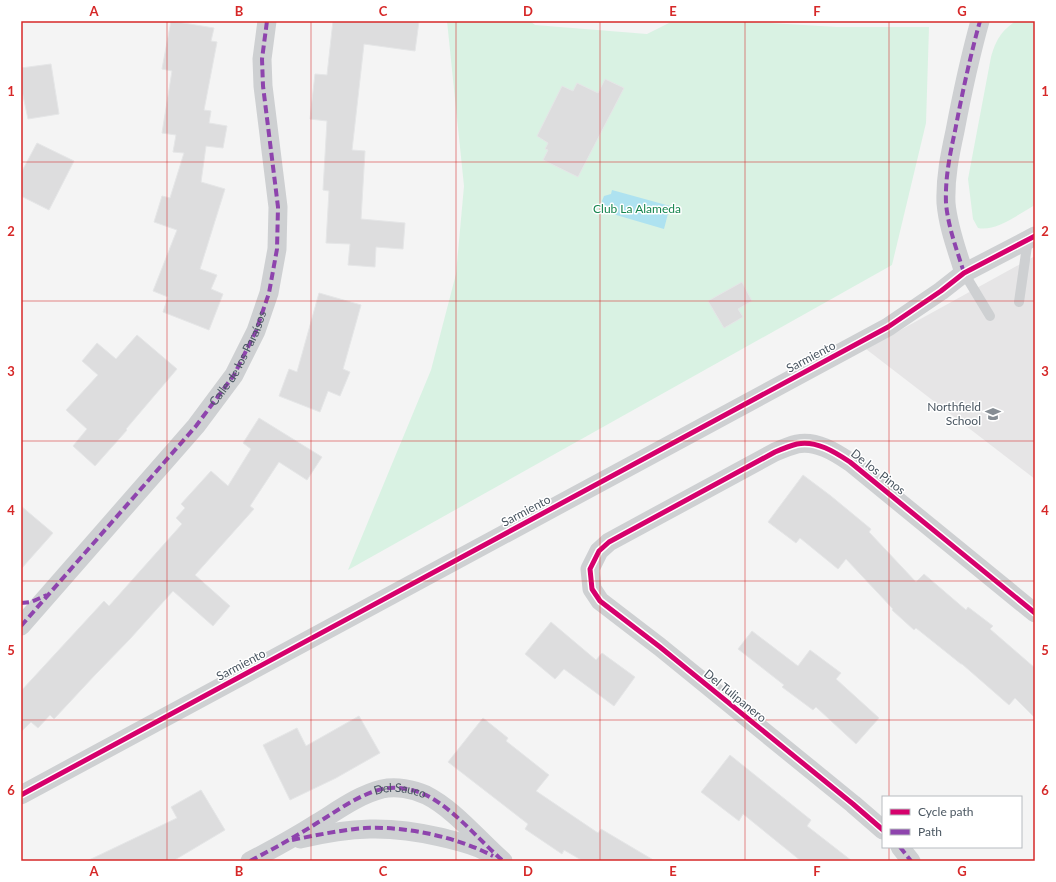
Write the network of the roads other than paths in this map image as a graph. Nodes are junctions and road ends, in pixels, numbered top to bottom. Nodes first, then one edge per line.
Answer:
1 (267, 21) edge
2 (980, 21) edge
3 (1032, 237) edge
4 (964, 273) junction
5 (1019, 302) dead end
6 (990, 316) dead end
7 (590, 569) joint
8 (49, 595) junction
9 (21, 603) edge
10 (1035, 613) edge
11 (21, 626) edge
12 (21, 795) edge
13 (882, 829) edge
14 (287, 842) junction
15 (901, 848) edge
16 (250, 861) edge
17 (502, 861) edge
18 (911, 861) edge

1 - 8 street, Calle de los Paraísos
2 - 4 street
3 - 4 street, Sarmiento
3 - 5 lane
4 - 6 lane
4 - 12 street, Sarmiento
7 - 10 street, De los Pinos
7 - 13 street, Del Tulipanero
8 - 9 street
8 - 11 street, Calle de los Paraísos
14 - 16 street, Del Sauco
14 - 17 street, Del Sauco
14 - 17 street, Del Sauco
15 - 18 street

